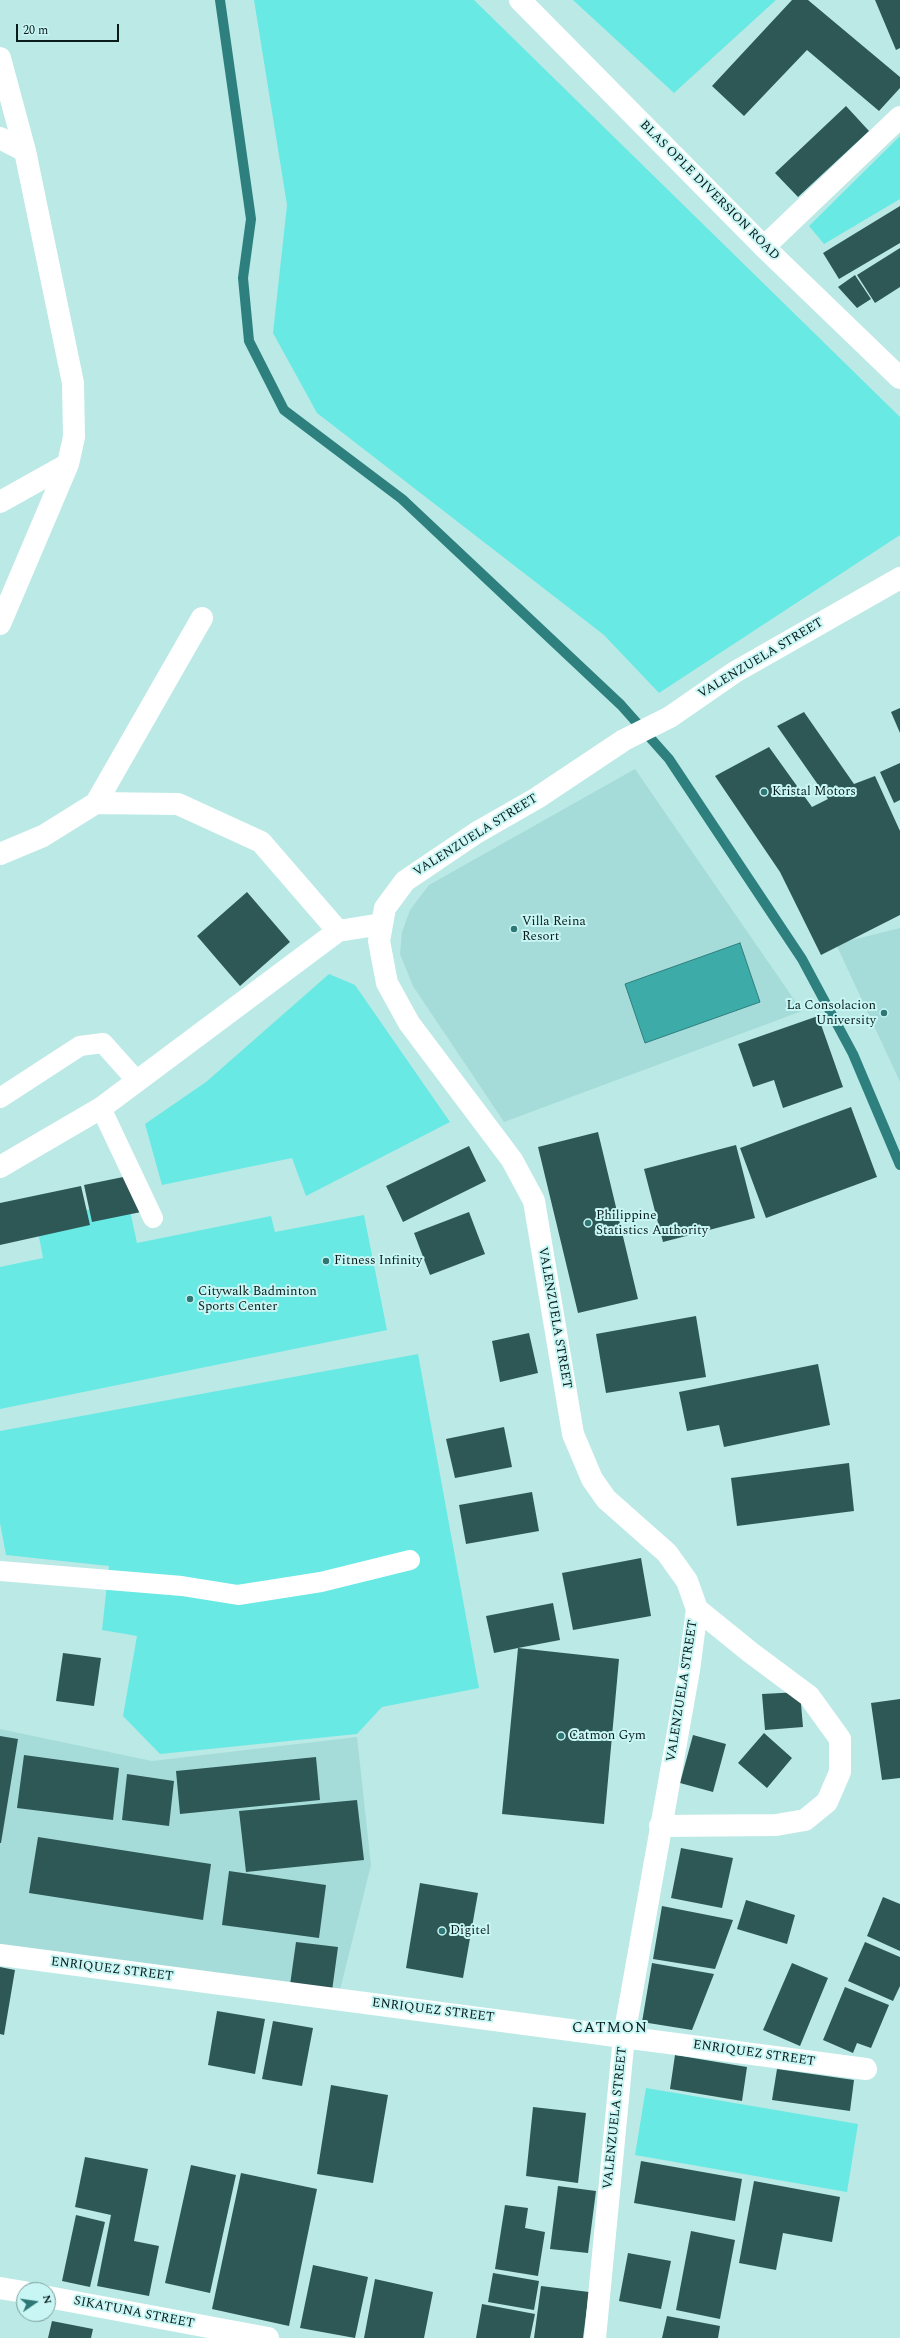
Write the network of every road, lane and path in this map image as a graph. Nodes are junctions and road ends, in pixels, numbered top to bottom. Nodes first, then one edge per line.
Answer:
1 (520, 0) edge
2 (0, 58) edge
3 (900, 117) edge
4 (0, 138) edge
5 (25, 151) junction
6 (764, 247) junction
7 (900, 378) edge
8 (68, 464) junction
9 (0, 502) edge
10 (900, 578) edge
11 (202, 618) dead end
12 (0, 624) edge
13 (96, 803) junction
14 (0, 854) edge
15 (382, 924) junction
16 (338, 931) junction
17 (137, 1081) junction
18 (0, 1098) edge
19 (102, 1108) junction
20 (0, 1167) edge
21 (153, 1218) dead end
22 (410, 1560) dead end
23 (0, 1571) edge
24 (697, 1609) junction
25 (660, 1826) junction
26 (0, 1955) edge
27 (624, 2036) junction
28 (866, 2069) dead end
29 (0, 2288) edge
30 (16, 2291) edge
31 (56, 2298) edge
32 (268, 2338) edge
33 (595, 2338) edge

1 - 6 street, BLAS OPLE DIVERSION ROAD
2 - 5 street
3 - 6 street
4 - 5 street
5 - 8 street
6 - 7 street, BLAS OPLE DIVERSION ROAD
8 - 9 street
8 - 12 street
10 - 15 street, VALENZUELA STREET
11 - 13 street
13 - 14 street
13 - 16 street
15 - 16 street
15 - 24 street, VALENZUELA STREET
16 - 17 street
17 - 18 lane
17 - 19 street
19 - 20 street
19 - 21 lane
22 - 23 lane
24 - 25 street, VALENZUELA STREET
24 - 25 street
25 - 27 street, VALENZUELA STREET
26 - 27 street, ENRIQUEZ STREET
27 - 28 street, ENRIQUEZ STREET
27 - 33 street, VALENZUELA STREET
29 - 30 street
31 - 32 street, SIKATUNA STREET

